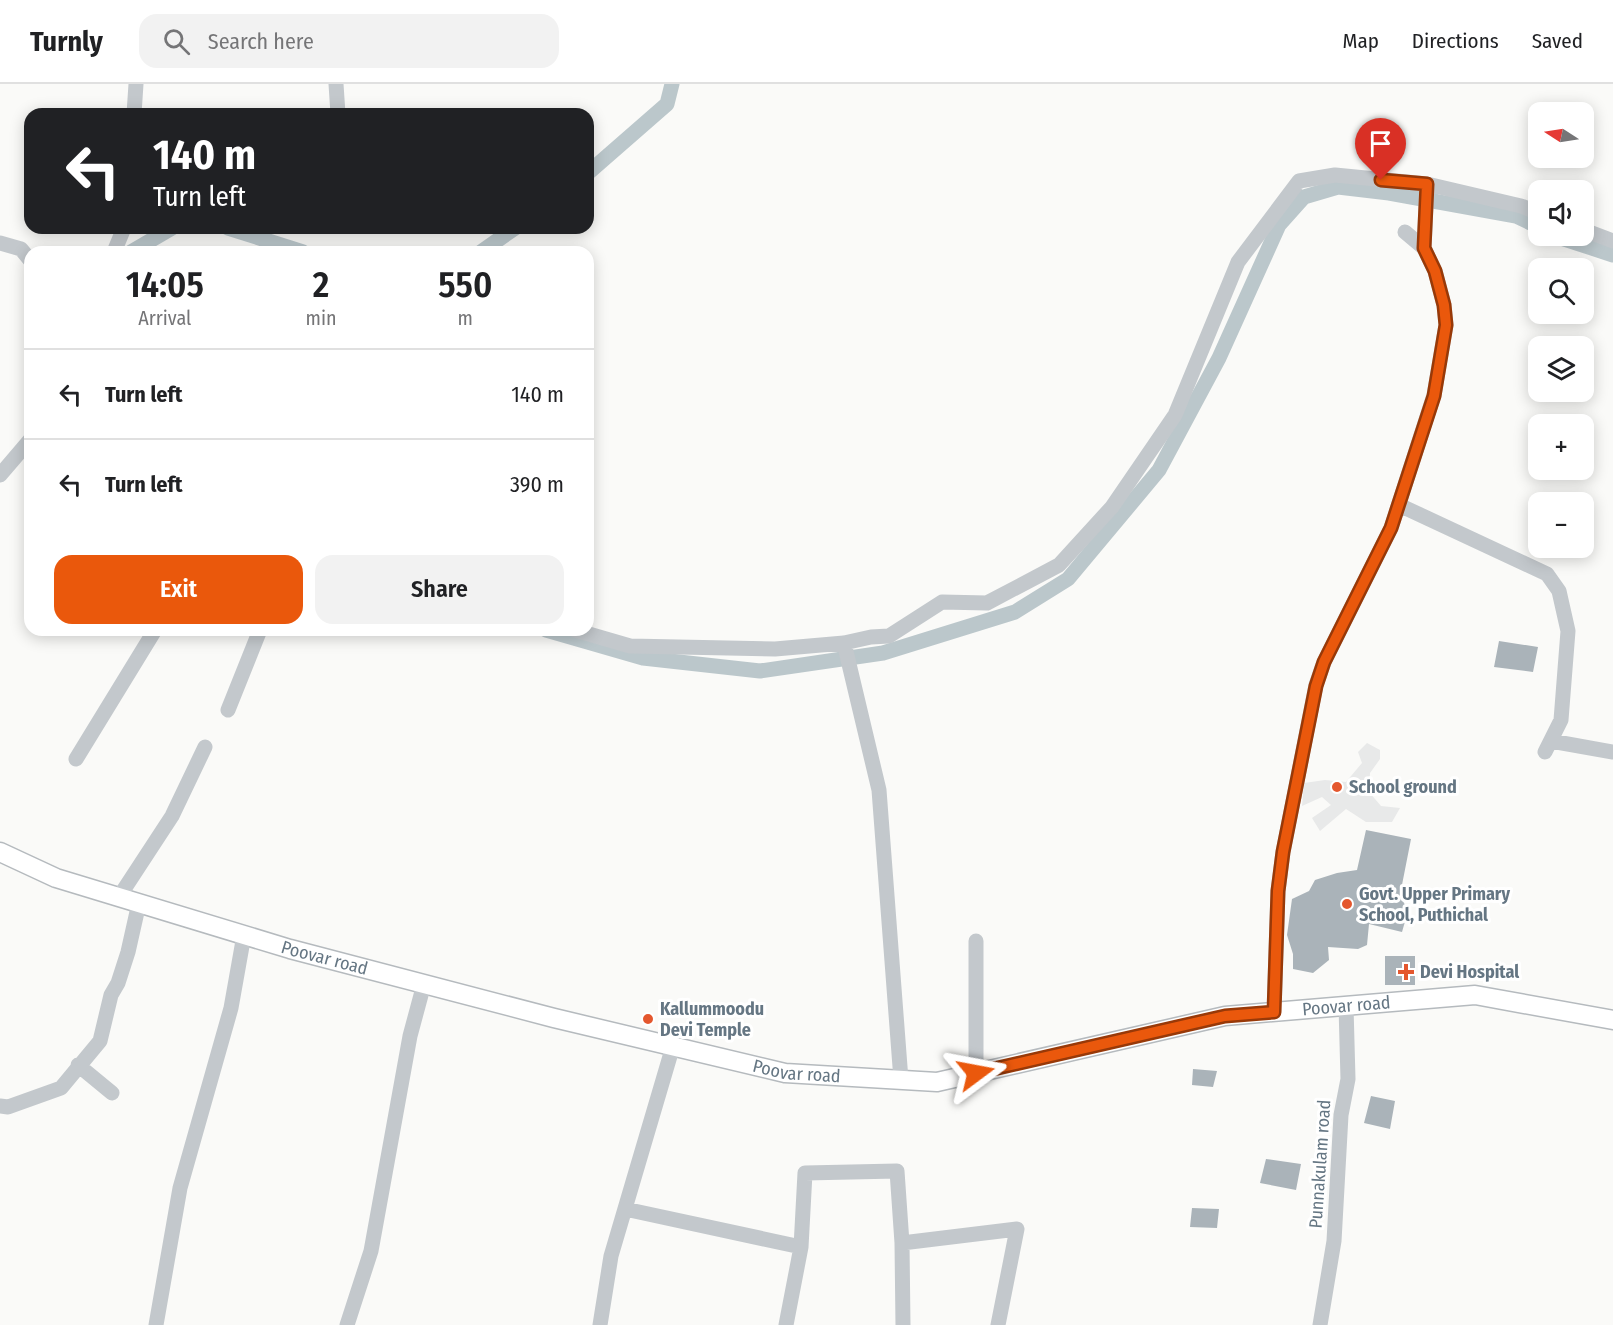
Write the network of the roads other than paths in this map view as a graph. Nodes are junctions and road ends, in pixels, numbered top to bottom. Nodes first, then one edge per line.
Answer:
1 (136, 84) edge
2 (336, 84) edge
3 (134, 108) edge
4 (338, 108) edge
5 (1427, 184) junction
6 (1528, 209) edge
7 (1405, 232) dead end
8 (1594, 234) edge
9 (1613, 241) edge
10 (0, 243) edge
11 (1424, 248) junction
12 (24, 253) edge
13 (24, 447) edge
14 (0, 475) edge
15 (1399, 505) junction
16 (151, 636) edge
17 (259, 636) edge
18 (594, 636) edge
19 (845, 645) junction
20 (228, 710) dead end
21 (205, 747) dead end
22 (1613, 752) edge
23 (76, 759) dead end
24 (0, 852) edge
25 (119, 897) junction
26 (139, 903) junction
27 (244, 935) junction
28 (976, 941) dead end
29 (424, 984) junction
30 (1347, 1006) junction
31 (1274, 1012) junction
32 (1613, 1020) edge
33 (673, 1046) junction
34 (78, 1065) junction
35 (976, 1073) junction
36 (901, 1080) junction
37 (112, 1093) dead end
38 (0, 1106) edge
39 (625, 1209) junction
40 (902, 1243) junction
41 (801, 1247) junction
42 (156, 1325) edge
43 (347, 1325) edge
44 (600, 1325) edge
45 (786, 1325) edge
46 (903, 1325) edge
47 (998, 1325) edge
48 (1320, 1325) edge

1 - 3 street
2 - 4 street
5 - 6 street
5 - 11 street
5 - 19 street
7 - 11 street
8 - 9 street
10 - 12 street
11 - 15 street
13 - 14 street
15 - 22 street
15 - 31 street
16 - 23 street
17 - 20 street
18 - 19 street
19 - 36 street
21 - 25 street
24 - 25 main road, Poovar road
25 - 26 main road, Poovar road
26 - 27 main road, Poovar road
26 - 34 street
27 - 29 main road, Poovar road
27 - 42 street
28 - 35 street
29 - 33 main road, Poovar road
29 - 43 street
30 - 31 main road, Poovar road
30 - 32 main road, Poovar road
30 - 48 street, Punnakulam road
31 - 35 main road, Poovar road
33 - 36 main road, Poovar road
33 - 39 street
34 - 37 street
34 - 38 street
35 - 36 main road, Poovar road
39 - 41 street
39 - 44 street
40 - 41 street
40 - 46 street
40 - 47 street
41 - 45 street

